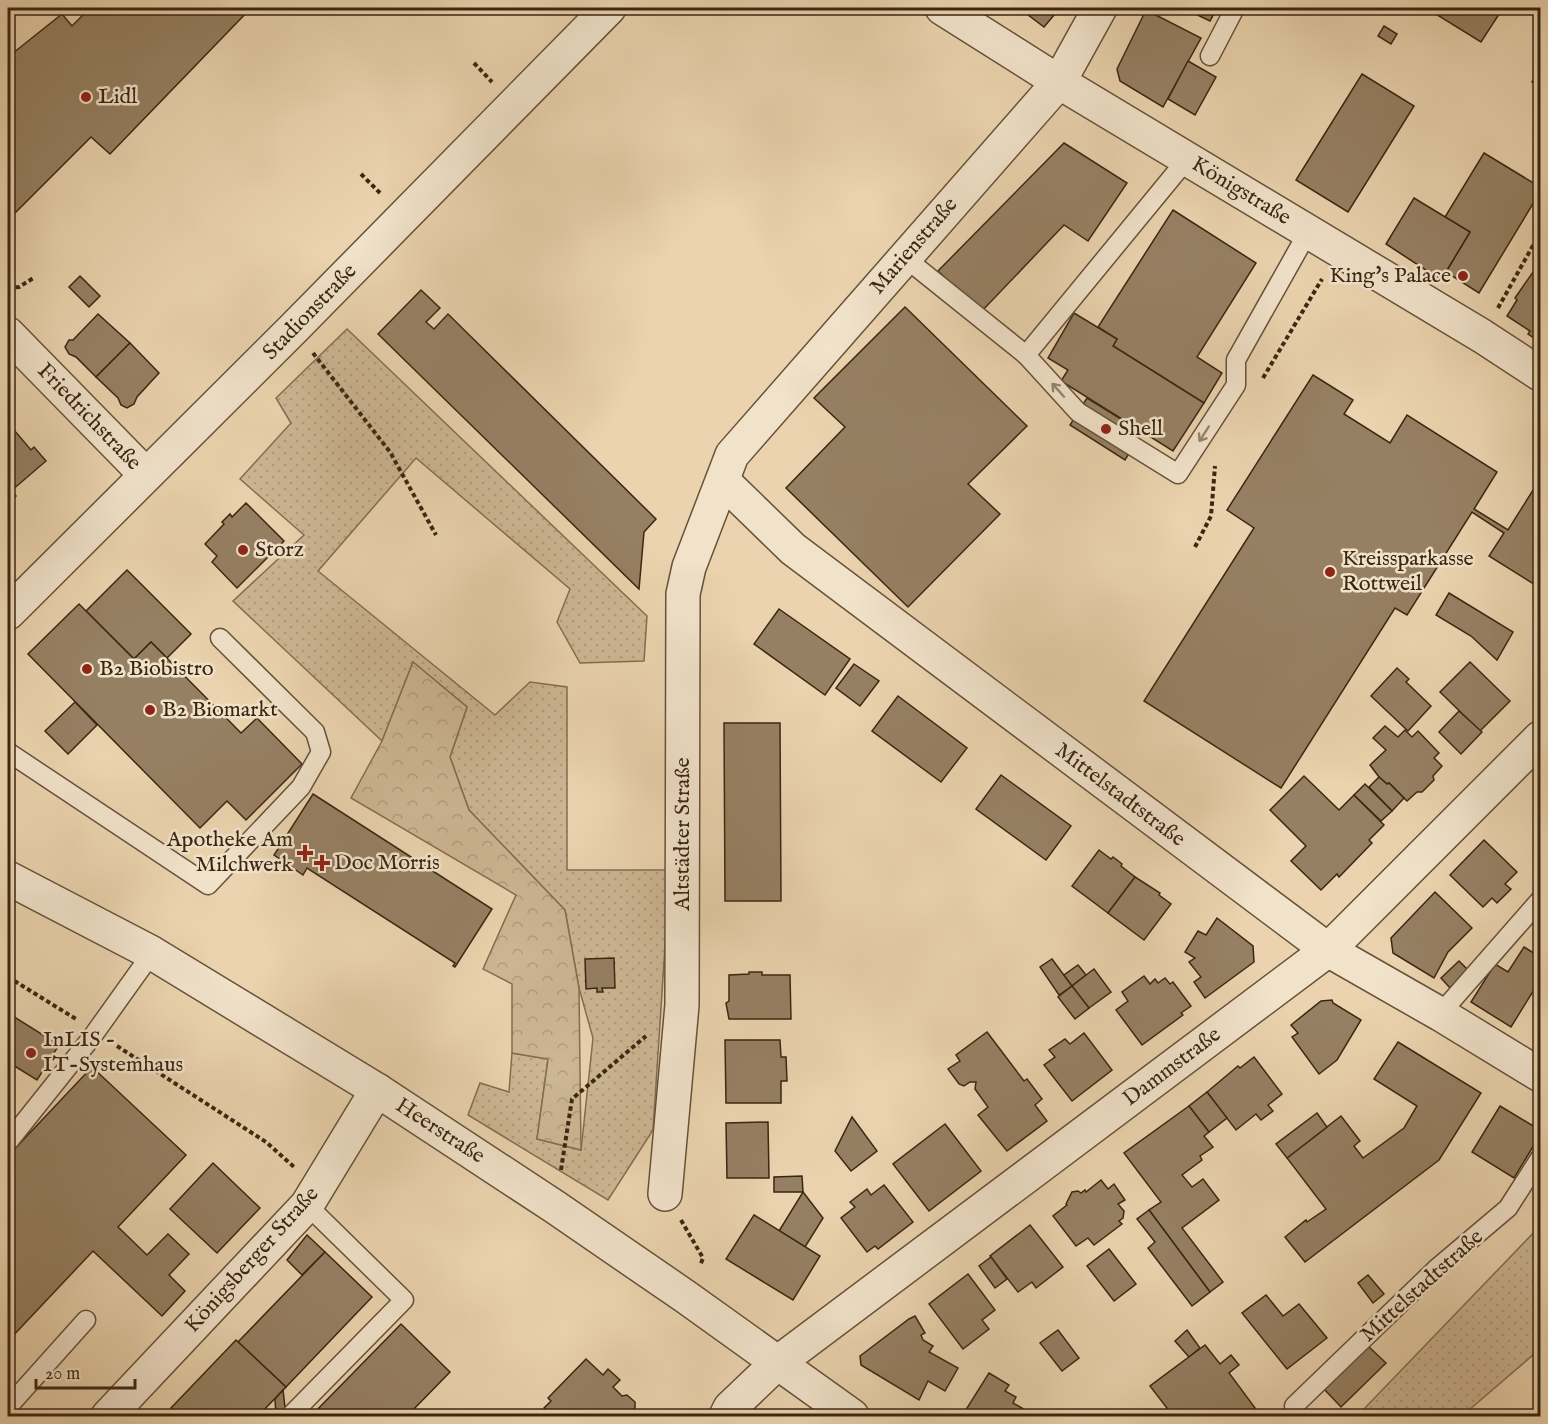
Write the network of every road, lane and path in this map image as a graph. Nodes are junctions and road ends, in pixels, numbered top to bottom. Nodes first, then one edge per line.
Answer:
1 (609, 8) edge
2 (942, 8) edge
3 (1101, 8) edge
4 (1235, 8) edge
5 (1210, 56) dead end
6 (474, 63) dead end
7 (483, 73) dead end
8 (1059, 82) junction
9 (1187, 159) junction
10 (1308, 232) junction
11 (1540, 233) edge
12 (904, 257) junction
13 (35, 277) dead end
14 (8, 288) edge
15 (294, 328) junction
16 (8, 333) edge
17 (1482, 336) junction
18 (1026, 355) junction
19 (1540, 374) edge
20 (146, 475) junction
21 (723, 481) junction
22 (436, 535) dead end
23 (8, 613) edge
24 (220, 638) dead end
25 (1540, 738) edge
26 (8, 752) edge
27 (8, 878) edge
28 (1540, 900) edge
29 (1328, 950) junction
30 (152, 954) junction
31 (8, 976) edge
32 (682, 1005) junction
33 (1440, 1014) junction
34 (96, 1032) junction
35 (1540, 1075) edge
36 (377, 1090) junction
37 (9, 1141) dead end
38 (1540, 1158) edge
39 (665, 1194) joint
40 (312, 1196) junction
41 (555, 1207) junction
42 (686, 1297) junction
43 (86, 1320) dead end
44 (776, 1364) junction
45 (1294, 1406) dead end
46 (8, 1407) edge
47 (108, 1416) edge
48 (290, 1416) edge
49 (726, 1416) edge
50 (852, 1416) edge

1 - 15 street, Stadionstraße
2 - 8 street, Königstraße
3 - 8 street, Marienstraße
4 - 5 lane
6 - 7 path
8 - 9 street, Königstraße
8 - 12 street, Marienstraße
9 - 10 street, Königstraße
9 - 18 lane
10 - 17 street, Königstraße
10 -> 18 lane
11 - 17 path
12 - 18 lane
12 - 21 street, Marienstraße
13 - 14 path
15 - 20 street, Stadionstraße
15 - 22 path
16 - 20 street, Friedrichstraße
17 - 19 street, Königstraße
20 - 23 street, Stadionstraße
21 - 29 street, Mittelstadtstraße
21 - 32 street, Altstädter Straße
24 - 26 lane
25 - 29 street, Dammstraße
27 - 30 street, Heerstraße
28 - 33 lane
29 - 33 street, Mittelstadtstraße
29 - 44 street, Dammstraße
30 - 34 lane
30 - 36 street, Heerstraße
31 - 34 path
32 - 39 street, Altstädter Straße
32 - 41 path
33 - 35 street, Mittelstadtstraße
34 - 37 lane
34 - 40 path
36 - 40 street, Königsberger Straße
36 - 41 street, Heerstraße
38 - 45 lane, Mittelstadtstraße
39 - 42 path
40 - 47 street, Königsberger Straße
40 - 48 lane
41 - 42 street, Heerstraße
42 - 44 street, Heerstraße
43 - 46 lane
44 - 49 street, Dammstraße
44 - 50 street, Heerstraße

